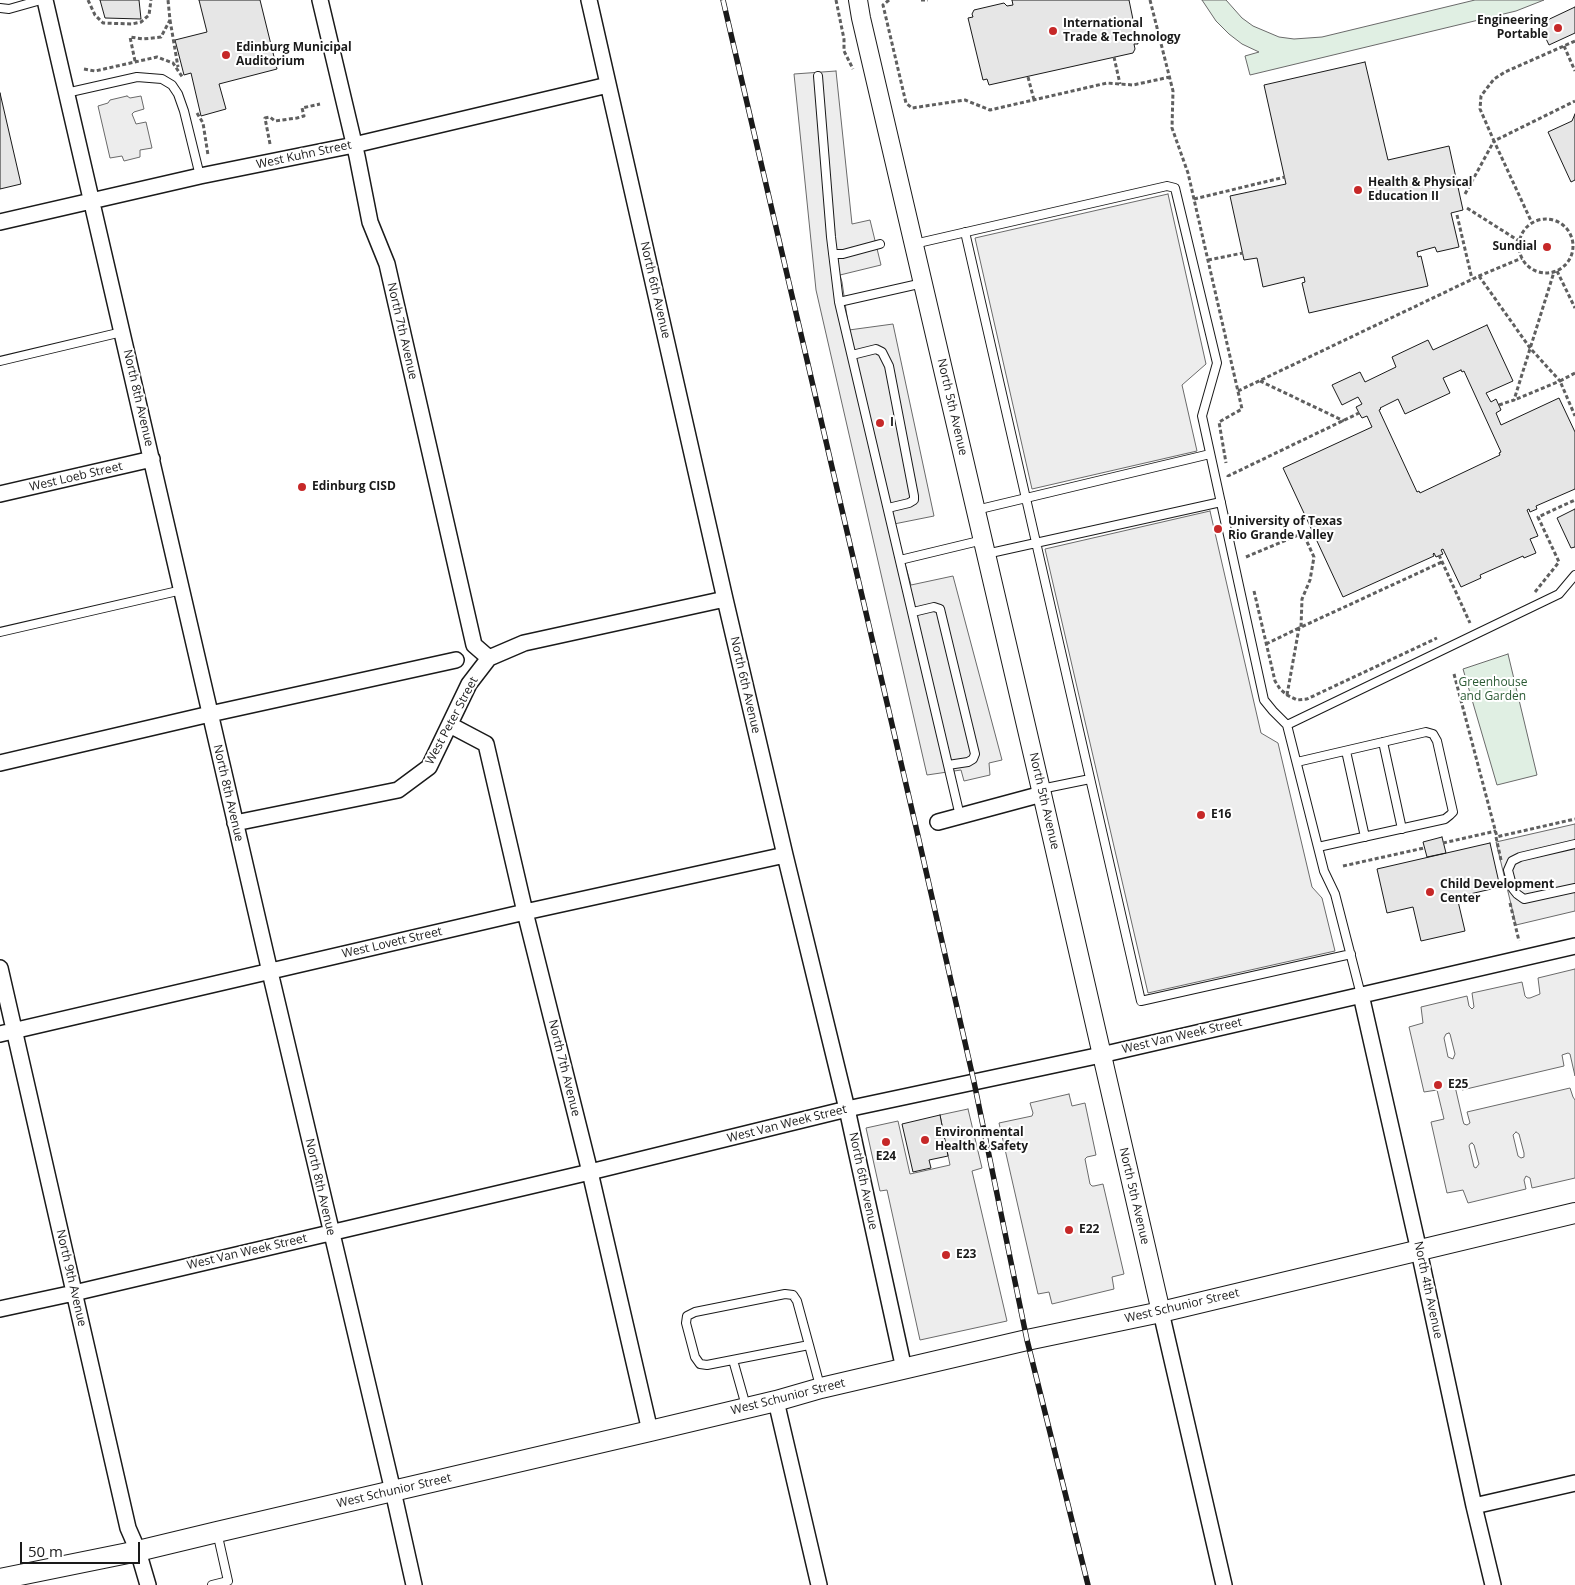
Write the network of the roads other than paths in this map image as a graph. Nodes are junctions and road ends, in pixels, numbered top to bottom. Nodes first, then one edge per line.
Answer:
1 (41, 0) edge
2 (45, 0) edge
3 (320, 0) edge
4 (589, 0) edge
5 (858, 0) edge
6 (0, 8) edge
7 (818, 76) dead end
8 (608, 85) junction
9 (66, 93) junction
10 (354, 145) junction
11 (200, 176) junction
12 (91, 201) junction
13 (0, 222) edge
14 (965, 232) junction
15 (880, 244) dead end
16 (914, 244) junction
17 (833, 254) junction
18 (923, 283) junction
19 (839, 302) junction
20 (122, 332) junction
21 (852, 355) junction
22 (0, 360) edge
23 (1210, 454) junction
24 (152, 459) junction
25 (0, 494) edge
26 (1025, 498) junction
27 (1220, 502) junction
28 (888, 508) junction
29 (976, 510) junction
30 (1035, 543) junction
31 (985, 547) junction
32 (900, 560) junction
33 (1575, 575) edge
34 (182, 590) junction
35 (725, 599) junction
36 (912, 612) junction
37 (0, 632) edge
38 (489, 658) junction
39 (456, 660) dead end
40 (210, 714) junction
41 (450, 725) junction
42 (1287, 725) junction
43 (1383, 742) junction
44 (1346, 751) junction
45 (1297, 762) junction
46 (0, 763) edge
47 (948, 765) junction
48 (1090, 779) junction
49 (1042, 792) junction
50 (960, 816) junction
51 (938, 822) dead end
52 (235, 823) junction
53 (1402, 829) junction
54 (1366, 837) junction
55 (1575, 844) edge
56 (1318, 847) junction
57 (784, 855) junction
58 (1575, 888) edge
59 (525, 912) junction
60 (1575, 946) edge
61 (1350, 954) junction
62 (0, 968) edge
63 (270, 972) junction
64 (1361, 995) junction
65 (7, 1032) edge
66 (1101, 1055) junction
67 (847, 1109) junction
68 (590, 1172) junction
69 (1575, 1213) edge
70 (331, 1232) junction
71 (1419, 1251) junction
72 (74, 1293) junction
73 (0, 1309) edge
74 (1161, 1312) junction
75 (809, 1345) junction
76 (733, 1360) junction
77 (904, 1369) junction
78 (821, 1388) junction
79 (776, 1401) junction
80 (746, 1408) junction
81 (650, 1431) junction
82 (1575, 1483) edge
83 (393, 1491) junction
84 (1474, 1506) junction
85 (217, 1532) junction
86 (138, 1551) junction
87 (0, 1579) edge
88 (148, 1585) edge
89 (212, 1585) edge
90 (414, 1585) edge
91 (819, 1585) edge
92 (1224, 1585) edge
93 (1493, 1585) edge

1 - 6 lane
2 - 9 street, North 8th Avenue
3 - 10 street, North 7th Avenue
4 - 8 street, North 6th Avenue
5 - 16 street, North 5th Avenue
7 - 17 lane
8 - 10 street, West Kuhn Street
8 - 35 street, North 6th Avenue
9 - 11 lane
9 - 12 street, North 8th Avenue
10 - 11 street, West Kuhn Street
10 - 38 street, North 7th Avenue
11 - 12 street, West Kuhn Street
12 - 13 street, West Kuhn Street
12 - 20 street, North 8th Avenue
14 - 16 lane
14 - 23 lane
14 - 26 lane
15 - 17 lane
16 - 18 street, North 5th Avenue
17 - 19 lane
18 - 19 lane
18 - 29 street, North 5th Avenue
19 - 21 lane
20 - 22 lane
20 - 24 street, North 8th Avenue
21 - 28 lane
21 - 28 lane
23 - 26 lane
23 - 27 lane
24 - 25 street, West Loeb Street
24 - 34 street, North 8th Avenue
26 - 29 lane
26 - 30 lane
27 - 30 lane
27 - 42 lane
28 - 32 lane
29 - 31 street, North 5th Avenue
30 - 31 lane
30 - 48 lane
31 - 32 lane
31 - 49 street, North 5th Avenue
32 - 36 lane
33 - 42 lane
34 - 37 lane
34 - 40 street, North 8th Avenue
35 - 38 street, West Peter Street
35 - 57 street, North 6th Avenue
36 - 47 lane
36 - 47 lane
38 - 41 street, West Peter Street
39 - 40 street
40 - 46 street
40 - 52 street, North 8th Avenue
41 - 52 street, West Peter Street
41 - 59 street, North 7th Avenue
42 - 45 lane
43 - 44 lane
43 - 53 lane
43 - 53 lane
44 - 45 lane
44 - 54 lane
45 - 56 lane
47 - 50 lane
48 - 49 lane
48 - 61 lane
49 - 50 street
49 - 66 street, North 5th Avenue
50 - 51 street
52 - 63 street, North 8th Avenue
53 - 54 lane
54 - 56 lane
55 - 58 lane
56 - 61 lane
57 - 59 street, West Lovett Street
57 - 67 street, North 6th Avenue
59 - 63 street, West Lovett Street
59 - 68 street, North 7th Avenue
60 - 64 street, West Van Week Street
61 - 64 lane
62 - 65 street, North 9th Avenue
63 - 65 street, West Lovett Street
63 - 70 street, North 8th Avenue
64 - 66 street, West Van Week Street
64 - 71 street, North 4th Avenue
65 - 72 street, North 9th Avenue
66 - 67 street, West Van Week Street
66 - 74 street, North 5th Avenue
67 - 68 street, West Van Week Street
67 - 77 street, North 6th Avenue
68 - 70 street, West Van Week Street
68 - 81 street, North 7th Avenue
69 - 71 main road, West Schunior Street
70 - 72 street, West Van Week Street
70 - 83 street, North 8th Avenue
71 - 74 main road, West Schunior Street
71 - 84 street, North 4th Avenue
72 - 73 street, West Van Week Street
72 - 86 street, North 9th Avenue
74 - 77 main road, West Schunior Street
74 - 92 street, North 5th Avenue
75 - 76 lane
75 - 76 lane
75 - 78 lane
76 - 80 lane
77 - 78 main road, West Schunior Street
78 - 79 main road, West Schunior Street
79 - 80 main road, West Schunior Street
79 - 91 street
80 - 81 main road, West Schunior Street
81 - 83 main road, West Schunior Street
82 - 84 street
83 - 85 main road, West Schunior Street
83 - 90 street, North 8th Avenue
84 - 93 street, North 4th Avenue
85 - 86 main road, West Schunior Street
85 - 89 lane
86 - 87 main road, West Schunior Street
86 - 88 street, North 9th Avenue

